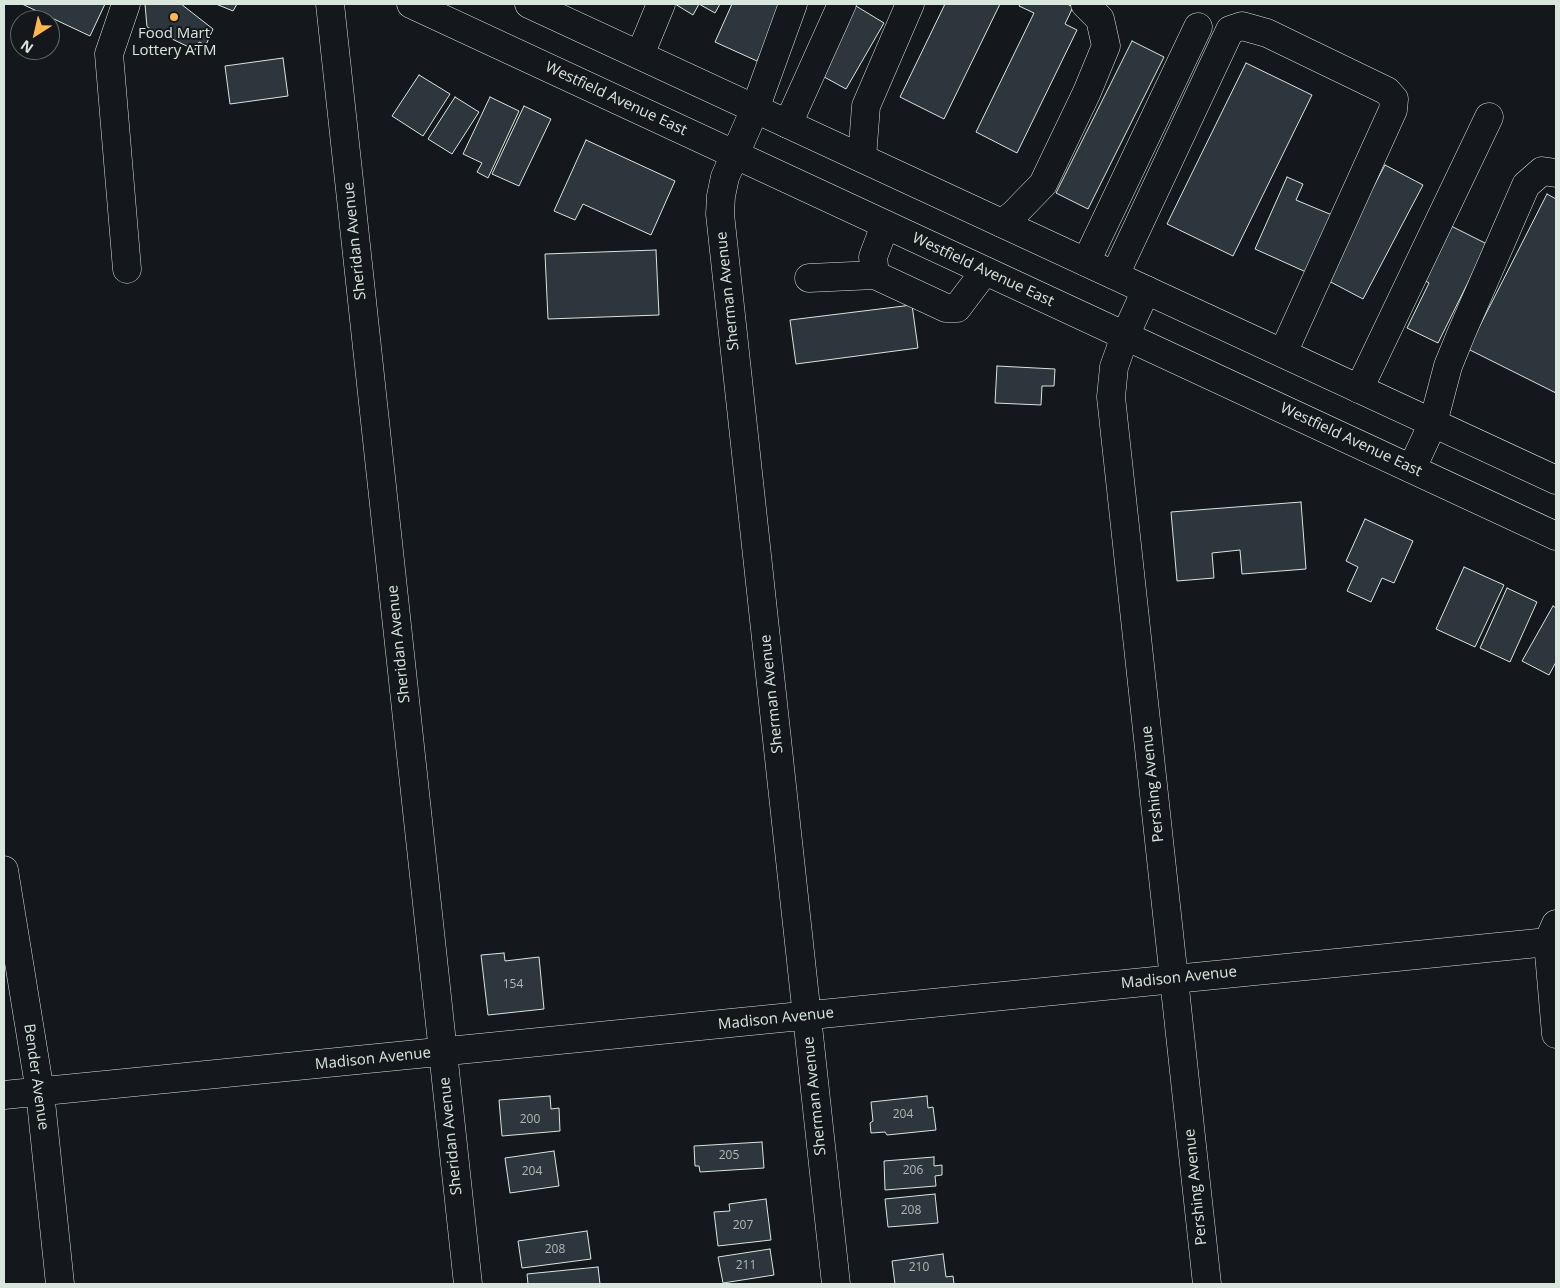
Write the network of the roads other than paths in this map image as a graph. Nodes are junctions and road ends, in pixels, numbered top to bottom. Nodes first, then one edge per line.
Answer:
1 (126, 4) edge
2 (330, 4) edge
3 (410, 4) edge
4 (529, 4) edge
5 (662, 4) edge
6 (794, 4) edge
7 (842, 4) edge
8 (910, 4) edge
9 (1085, 4) edge
10 (1198, 27) dead end
11 (640, 55) junction
12 (755, 109) junction
13 (1489, 117) dead end
14 (788, 124) junction
15 (735, 155) junction
16 (862, 158) junction
17 (1556, 173) edge
18 (1002, 223) junction
19 (885, 225) junction
20 (1086, 262) junction
21 (127, 269) dead end
22 (985, 271) junction
23 (875, 275) junction
24 (1115, 275) junction
25 (809, 278) dead end
26 (1146, 290) junction
27 (1125, 336) junction
28 (1284, 354) junction
29 (1359, 389) junction
30 (1433, 423) junction
31 (1412, 468) junction
32 (1556, 480) edge
33 (1556, 536) edge
34 (4, 870) edge
35 (1552, 933) edge
36 (1174, 979) junction
37 (807, 1016) junction
38 (1556, 1034) edge
39 (442, 1052) junction
40 (40, 1092) junction
41 (4, 1095) edge
42 (60, 1284) edge
43 (468, 1284) edge
44 (836, 1284) edge
45 (1207, 1284) edge

1 - 21 street
2 - 39 street, Sheridan Avenue
3 - 15 street, Westfield Avenue East
4 - 11 street
5 - 11 street
6 - 12 street, Sherman Avenue
7 - 14 street
8 - 16 street
9 - 18 street
10 - 20 street
11 - 12 street
12 - 14 street
12 - 15 street, Sherman Avenue
13 - 29 street
14 - 16 street
15 - 19 street, Westfield Avenue East
15 - 37 street, Sherman Avenue
16 - 18 street
17 - 30 street
18 - 20 street
19 - 22 street, Westfield Avenue East
19 - 23 street
20 - 24 street
22 - 23 street
22 - 27 street, Westfield Avenue East
23 - 25 street
24 - 26 street
24 - 28 street
26 - 27 street, Pershing Avenue
26 - 28 street
27 - 31 street, Westfield Avenue East
27 - 36 street, Pershing Avenue
28 - 29 street
29 - 30 street
30 - 31 street
30 - 32 street
31 - 33 street, Westfield Avenue East
34 - 40 street, Bender Avenue
35 - 36 street, Madison Avenue
35 - 38 street
36 - 37 street, Madison Avenue
36 - 45 street, Pershing Avenue
37 - 39 street, Madison Avenue
37 - 44 street, Sherman Avenue
39 - 40 street, Madison Avenue
39 - 43 street, Sheridan Avenue
40 - 41 street, Madison Avenue
40 - 42 street, Bender Avenue

